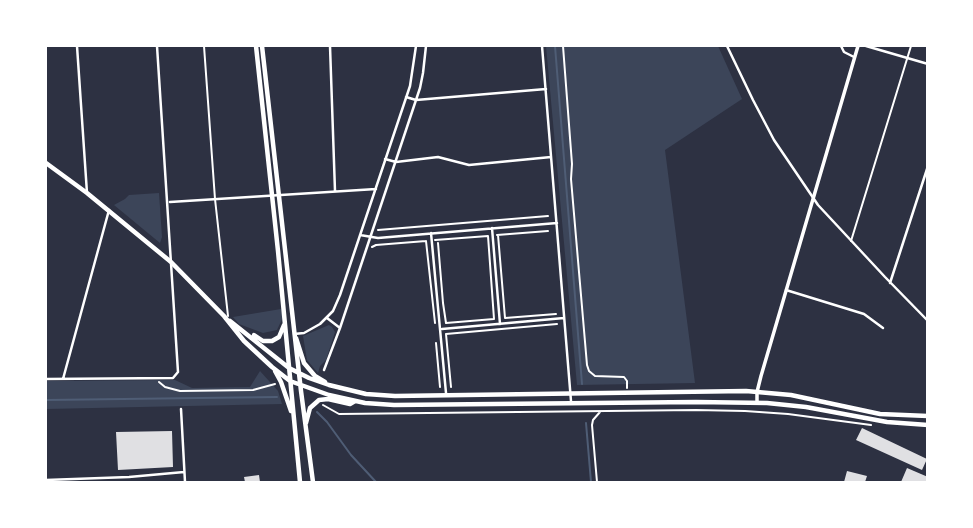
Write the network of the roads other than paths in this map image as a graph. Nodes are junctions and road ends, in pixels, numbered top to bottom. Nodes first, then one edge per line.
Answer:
1 (77, 46) edge
2 (157, 46) edge
3 (204, 46) edge
4 (256, 46) edge
5 (262, 46) edge
6 (330, 46) edge
7 (416, 46) edge
8 (426, 46) edge
9 (542, 46) edge
10 (727, 46) edge
11 (841, 46) edge
12 (858, 46) edge
13 (866, 46) edge
14 (912, 46) edge
15 (854, 57) junction
16 (907, 58) junction
17 (928, 64) edge
18 (546, 89) junction
19 (406, 97) junction
20 (416, 100) junction
21 (551, 157) junction
22 (385, 159) junction
23 (396, 162) junction
24 (46, 163) edge
25 (928, 166) edge
26 (376, 189) junction
27 (335, 191) junction
28 (88, 193) junction
29 (275, 195) junction
30 (813, 197) junction
31 (215, 199) junction
32 (168, 202) junction
33 (109, 210) junction
34 (557, 223) junction
35 (492, 228) junction
36 (431, 233) junction
37 (360, 235) junction
38 (370, 237) junction
39 (851, 242) junction
40 (172, 262) junction
41 (890, 283) junction
42 (786, 290) junction
43 (285, 317) junction
44 (226, 318) junction
45 (327, 318) junction
46 (564, 318) junction
47 (928, 321) edge
48 (500, 324) junction
49 (340, 328) junction
50 (883, 328) dead end
51 (441, 329) junction
52 (248, 334) junction
53 (294, 334) junction
54 (272, 367) junction
55 (289, 368) junction
56 (324, 370) dead end
57 (299, 372) junction
58 (46, 379) edge
59 (63, 379) junction
60 (290, 381) junction
61 (300, 385) junction
62 (329, 386) junction
63 (757, 391) junction
64 (570, 393) junction
65 (446, 396) junction
66 (356, 401) junction
67 (572, 402) junction
68 (757, 402) junction
69 (181, 408) dead end
70 (293, 415) junction
71 (928, 416) edge
72 (306, 425) junction
73 (928, 425) edge
74 (184, 472) junction
75 (46, 480) edge
76 (185, 482) edge
77 (300, 482) edge
78 (313, 482) edge

1 - 28 street
2 - 32 street
3 - 31 lane
4 - 29 main road
5 - 29 main road
6 - 27 street
7 - 19 street
8 - 20 street
9 - 18 street
10 - 30 street
11 - 15 street
12 - 15 street
13 - 16 street
14 - 16 lane
15 - 30 street
16 - 17 street
16 - 39 lane
18 - 20 street
18 - 21 street
19 - 20 street
19 - 22 street
20 - 23 street
21 - 23 street
21 - 34 street
22 - 23 street
22 - 26 street
23 - 38 street
24 - 28 main road
25 - 41 street
26 - 27 street
26 - 37 street
27 - 29 street
28 - 33 main road
29 - 31 street
29 - 43 main road
29 - 53 main road
30 - 39 street
30 - 42 street
31 - 32 street
31 - 44 lane
32 - 40 street
33 - 40 main road
33 - 59 street
34 - 35 street
34 - 46 street
35 - 36 street
35 - 48 street
36 - 38 street
36 - 51 street
37 - 38 street
37 - 45 street
38 - 49 street
39 - 41 street
40 - 44 main road
40 - 59 street
41 - 47 street
42 - 50 street
42 - 63 street
43 - 52 main road
43 - 55 main road
44 - 52 main road
44 - 54 main road
45 - 49 street
45 - 53 street
46 - 48 street
46 - 64 street
48 - 51 street
49 - 56 street
51 - 65 street
52 - 55 main road
53 - 57 main road
53 - 62 main road
54 - 60 main road
54 - 70 main road
55 - 57 main road
55 - 60 main road
57 - 61 main road
57 - 62 main road
58 - 59 street
60 - 61 main road
60 - 70 main road
61 - 66 main road
61 - 72 main road
62 - 65 main road
63 - 64 main road
63 - 68 street
63 - 71 main road
64 - 65 main road
64 - 67 street
66 - 67 main road
66 - 72 main road
67 - 68 main road
68 - 73 main road
69 - 74 street
70 - 77 main road
72 - 78 main road
74 - 75 street
74 - 76 street

